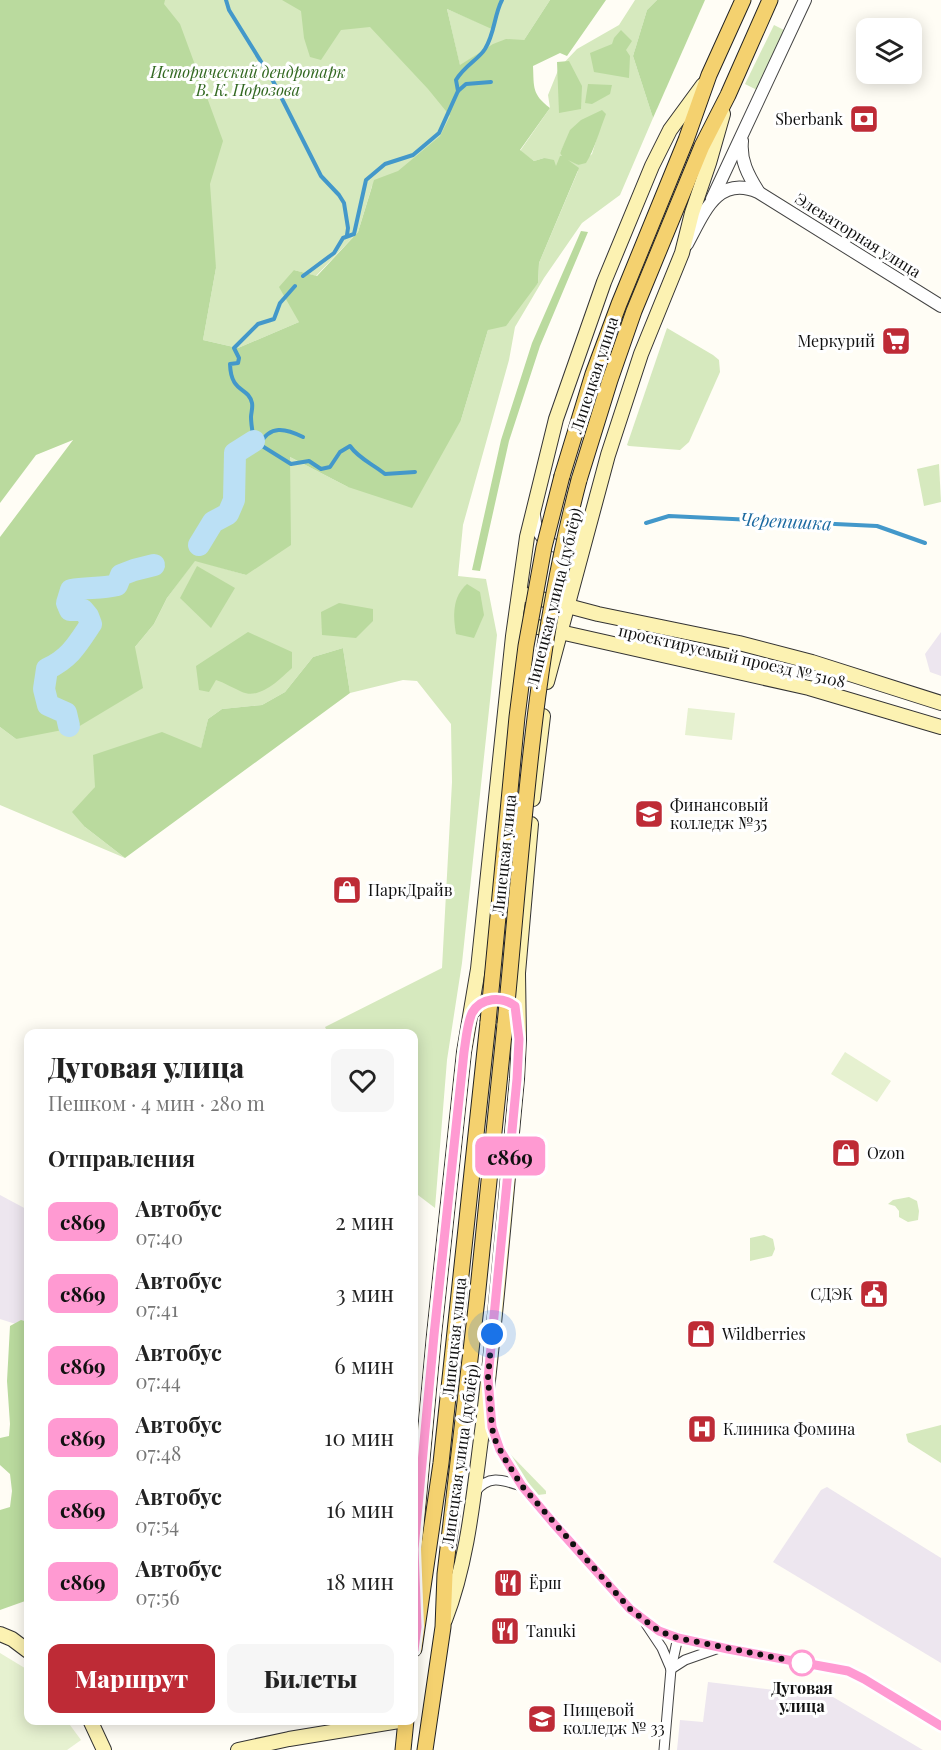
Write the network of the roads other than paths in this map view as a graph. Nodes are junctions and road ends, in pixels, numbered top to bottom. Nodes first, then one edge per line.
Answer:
1 (743, 0) edge
2 (770, 0) edge
3 (805, 0) edge
4 (708, 78) junction
5 (728, 95) junction
6 (742, 137) junction
7 (759, 192) junction
8 (709, 205) junction
9 (682, 253) junction
10 (941, 306) edge
11 (534, 505) junction
12 (589, 525) junction
13 (518, 593) junction
14 (567, 606) junction
15 (515, 622) junction
16 (559, 632) junction
17 (941, 703) edge
18 (941, 727) edge
19 (517, 1012) junction
20 (472, 1014) junction
21 (488, 1378) junction
22 (522, 1486) junction
23 (474, 1494) junction
24 (418, 1508) edge
25 (643, 1619) junction
26 (418, 1620) edge
27 (443, 1627) junction
28 (0, 1634) edge
29 (678, 1638) junction
30 (24, 1648) edge
31 (722, 1648) junction
32 (671, 1669) junction
33 (430, 1714) junction
34 (418, 1717) edge
35 (92, 1725) edge
36 (359, 1725) edge
37 (405, 1725) edge
38 (941, 1726) edge
39 (104, 1750) edge
40 (238, 1750) edge
41 (403, 1750) edge
42 (425, 1750) edge
43 (664, 1750) edge

1 - 4 main road, Липецкая улица
2 - 5 main road, Липецкая улица
3 - 6 street
4 - 11 main road, Липецкая улица (дублёр)
4 - 26 main road, Липецкая улица, bridge
5 - 9 main road, Липецкая улица (дублёр)
5 - 27 main road, Липецкая улица, bridge
6 - 7 street
6 - 8 street
7 - 8 street
7 - 10 street, Элеваторная улица
8 - 9 street
9 - 12 main road, Липецкая улица (дублёр)
11 - 12 street
11 - 13 main road, Липецкая улица (дублёр)
12 - 14 main road, Липецкая улица (дублёр)
13 - 14 main road, проектируемый проезд № 5108
13 - 15 main road, Липецкая улица (дублёр)
14 - 16 main road, Липецкая улица (дублёр)
14 - 17 main road, проектируемый проезд № 5108
15 - 16 main road, проектируемый проезд № 5108
15 - 20 main road, Липецкая улица (дублёр)
16 - 18 main road, проектируемый проезд № 5108
16 - 19 main road, Липецкая улица (дублёр)
19 - 20 street
19 - 21 main road, Липецкая улица (дублёр)
20 - 24 main road, Липецкая улица (дублёр)
21 - 22 street
21 - 23 main road, Липецкая улица (дублёр)
22 - 23 street
22 - 25 street
23 - 27 main road, Липецкая улица (дублёр)
25 - 29 street
25 - 32 street
27 - 33 main road, Липецкая улица
28 - 30 main road
29 - 31 street
29 - 32 street
31 - 32 street
31 - 38 street
32 - 43 street
33 - 34 main road
33 - 42 main road, Липецкая улица
35 - 39 main road
36 - 40 main road
37 - 41 main road

